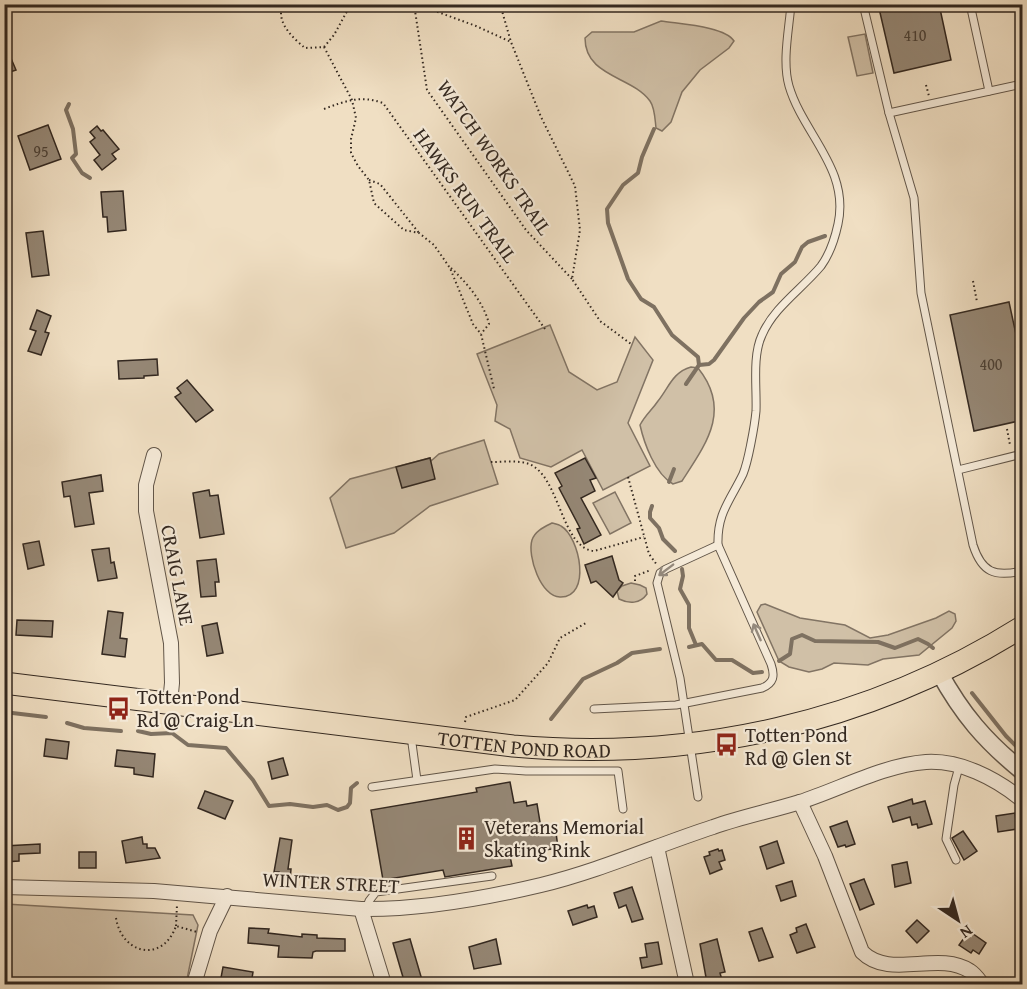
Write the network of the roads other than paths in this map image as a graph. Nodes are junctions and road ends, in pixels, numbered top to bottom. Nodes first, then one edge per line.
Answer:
1 (791, 4) edge
2 (863, 4) edge
3 (970, 4) edge
4 (1023, 84) edge
5 (989, 91) junction
6 (889, 113) junction
7 (1023, 454) edge
8 (154, 455) dead end
9 (958, 470) junction
10 (718, 545) junction
11 (1023, 571) edge
12 (1023, 627) edge
13 (939, 672) junction
14 (4, 683) edge
15 (170, 704) junction
16 (685, 704) junction
17 (594, 709) dead end
18 (411, 734) junction
19 (690, 744) junction
20 (958, 767) junction
21 (1023, 771) edge
22 (417, 780) junction
23 (372, 787) dead end
24 (698, 797) dead end
25 (1021, 799) edge
26 (800, 802) junction
27 (622, 809) dead end
28 (657, 847) junction
29 (956, 860) dead end
30 (492, 876) dead end
31 (4, 887) edge
32 (227, 896) junction
33 (363, 909) junction
34 (194, 984) edge
35 (384, 984) edge
36 (687, 984) edge
37 (982, 984) edge

1 - 10 lane
2 - 6 lane
3 - 5 lane
4 - 5 lane
5 - 6 lane
6 - 9 lane
7 - 9 lane
8 - 15 street, CRAIG LANE
9 - 11 lane
10 -> 16 lane
16 -> 10 lane
12 - 13 main road, TOTTEN POND ROAD
13 - 19 main road, TOTTEN POND ROAD
13 - 21 street
14 - 15 main road, TOTTEN POND ROAD
15 - 18 main road, TOTTEN POND ROAD
16 - 17 lane
16 - 19 lane
18 - 19 main road, TOTTEN POND ROAD
18 - 22 lane
19 - 24 lane
20 - 25 street, WINTER STREET
20 - 26 street, WINTER STREET
20 - 29 lane
22 - 23 lane
22 - 27 lane
26 - 28 street, WINTER STREET
26 - 37 street
28 - 33 street, WINTER STREET
28 - 36 street
30 - 33 lane
31 - 32 street, WINTER STREET
32 - 33 street, WINTER STREET
32 - 34 street
33 - 35 street

